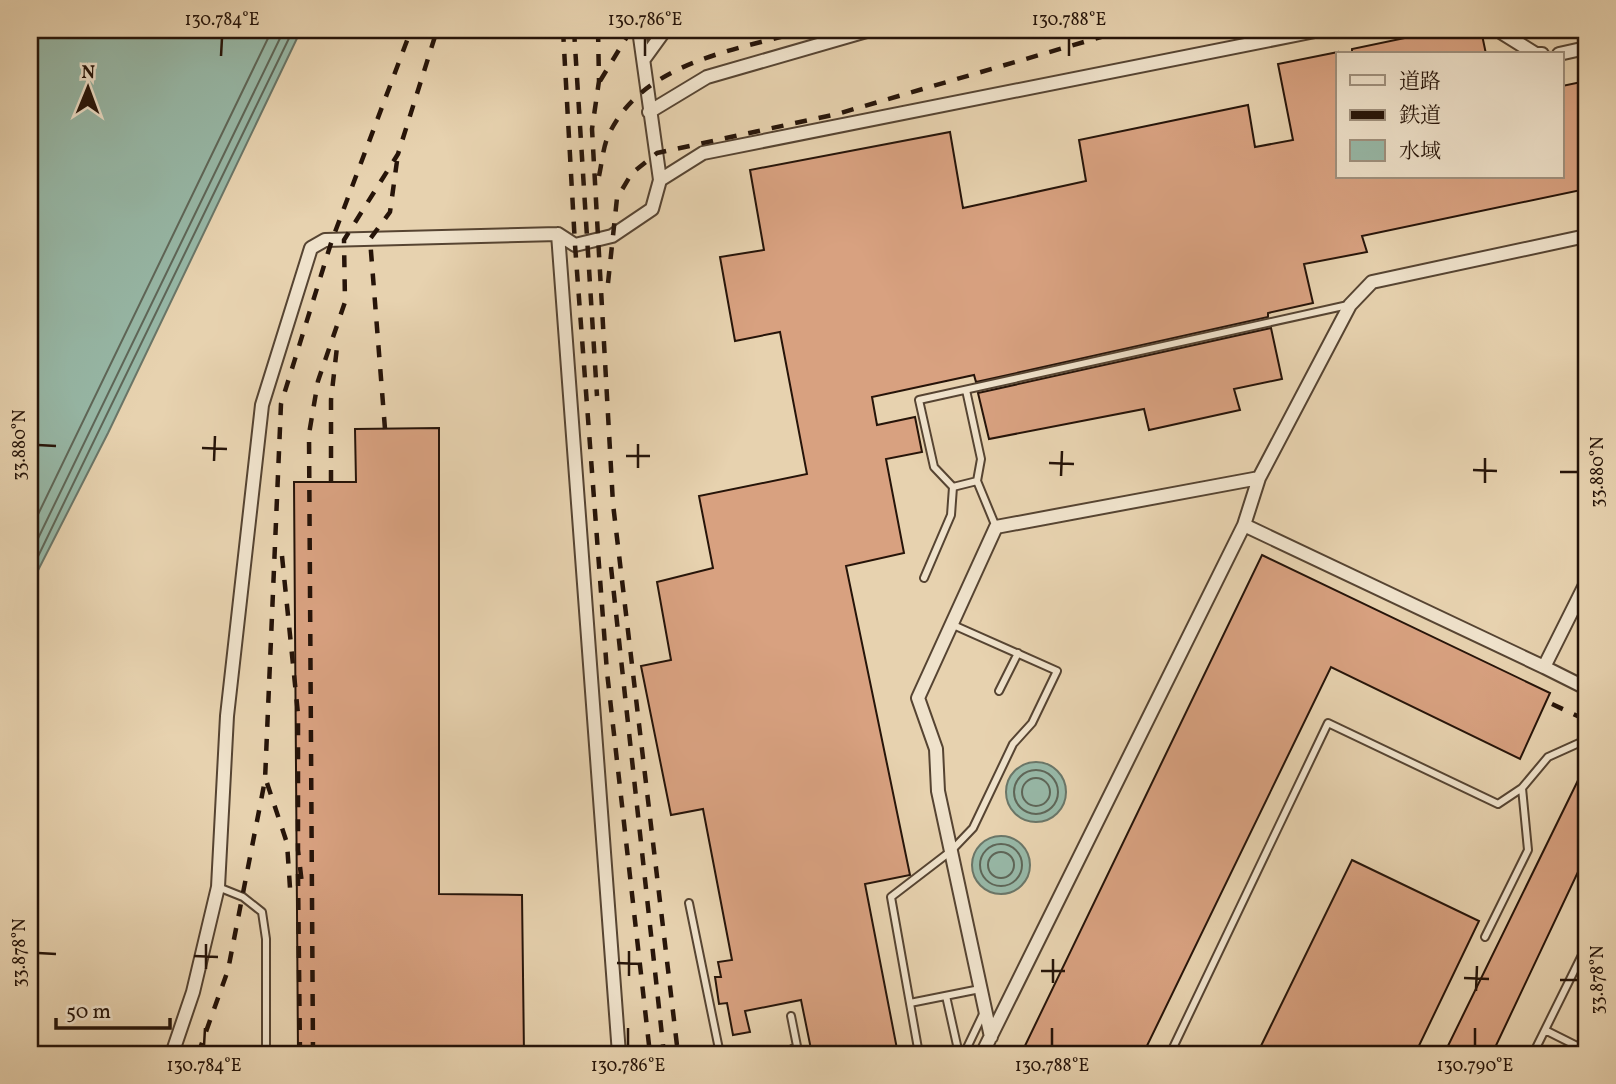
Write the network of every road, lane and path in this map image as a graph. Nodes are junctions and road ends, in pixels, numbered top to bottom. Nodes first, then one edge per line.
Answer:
1 (639, 30) edge
2 (665, 30) edge
3 (870, 30) edge
4 (1320, 30) edge
5 (1503, 30) edge
6 (1586, 48) edge
7 (1533, 52) edge
8 (1564, 53) edge
9 (645, 59) junction
10 (649, 113) junction
11 (660, 180) junction
12 (558, 234) junction
13 (1586, 236) edge
14 (1350, 305) junction
15 (966, 390) junction
16 (1259, 478) junction
17 (977, 481) junction
18 (953, 487) junction
19 (1244, 525) junction
20 (996, 527) junction
21 (924, 578) dead end
22 (1586, 583) edge
23 (951, 624) junction
24 (1018, 653) junction
25 (1545, 667) junction
26 (1586, 688) edge
27 (999, 691) dead end
28 (1586, 746) edge
29 (1522, 788) junction
30 (951, 851) junction
31 (218, 887) junction
32 (689, 903) dead end
33 (1485, 937) dead end
34 (1586, 947) edge
35 (981, 989) junction
36 (946, 996) junction
37 (910, 1003) junction
38 (985, 1009) junction
39 (791, 1016) dead end
40 (1545, 1030) junction
41 (991, 1037) junction
42 (172, 1054) edge
43 (267, 1054) edge
44 (619, 1054) edge
45 (720, 1054) edge
46 (783, 1054) edge
47 (919, 1054) edge
48 (961, 1054) edge
49 (982, 1054) edge
50 (1170, 1054) edge
51 (1532, 1054) edge
52 (1584, 1054) edge

1 - 9 street
2 - 9 street
3 - 10 street
4 - 11 street
5 - 7 street
6 - 8 street
9 - 10 street
10 - 11 street
11 - 12 street
12 - 31 street
12 - 44 street
13 - 14 street
14 - 15 lane
14 - 16 street
15 - 17 lane
15 - 18 lane
16 - 19 street
16 - 20 street
17 - 18 lane
17 - 20 lane
18 - 21 lane
19 - 25 street
19 - 41 street
20 - 23 street
22 - 25 street
23 - 24 lane
23 - 30 street
24 - 27 lane
24 - 30 lane
25 - 26 street
28 - 29 lane
29 - 33 lane
29 - 50 lane
30 - 35 street
30 - 37 lane
31 - 42 street
31 - 43 lane
32 - 45 lane
34 - 40 lane
35 - 36 lane
35 - 38 street
36 - 37 lane
36 - 48 lane
37 - 47 lane
38 - 41 street
38 - 48 lane
39 - 46 lane
40 - 51 lane
40 - 52 lane
41 - 49 street

